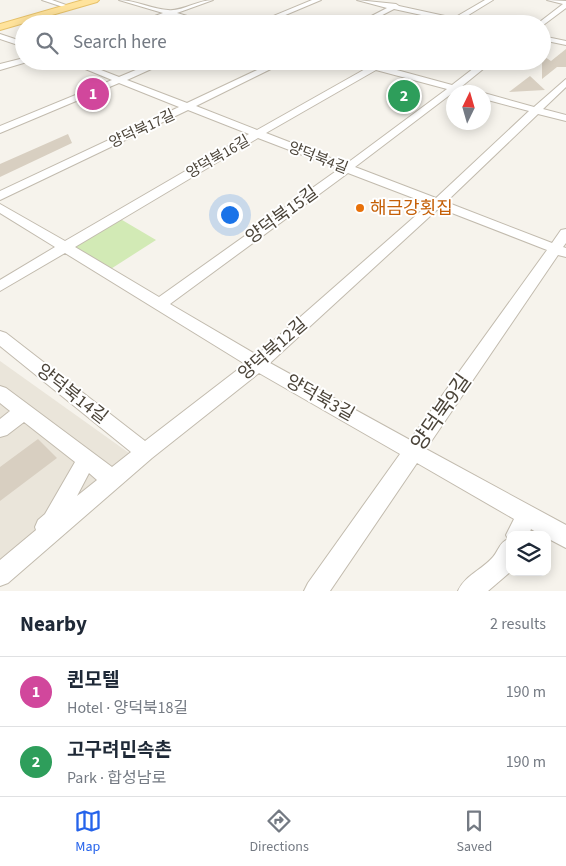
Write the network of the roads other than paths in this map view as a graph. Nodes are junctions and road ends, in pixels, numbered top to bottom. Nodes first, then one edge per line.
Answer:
1 (45, 0) edge
2 (80, 0) edge
3 (94, 0) edge
4 (122, 0) edge
5 (210, 0) edge
6 (318, 0) edge
7 (360, 0) edge
8 (408, 0) edge
9 (490, 0) edge
10 (550, 0) edge
11 (566, 4) edge
12 (63, 5) junction
13 (393, 7) junction
14 (169, 13) junction
15 (28, 15) edge
16 (44, 15) edge
17 (163, 15) edge
18 (177, 15) edge
19 (280, 15) edge
20 (377, 15) edge
21 (424, 15) edge
22 (464, 15) edge
23 (551, 16) edge
24 (15, 19) edge
25 (0, 23) edge
26 (15, 24) edge
27 (0, 28) edge
28 (0, 36) edge
29 (551, 40) edge
30 (15, 42) edge
31 (566, 43) edge
32 (15, 63) edge
33 (0, 67) edge
34 (94, 70) edge
35 (144, 70) edge
36 (264, 70) edge
37 (370, 70) edge
38 (382, 70) edge
39 (477, 70) edge
40 (121, 80) junction
41 (566, 82) edge
42 (457, 85) edge
43 (446, 86) edge
44 (446, 93) edge
45 (491, 98) edge
46 (188, 107) junction
47 (535, 110) junction
48 (566, 118) edge
49 (0, 130) edge
50 (256, 134) junction
51 (346, 169) junction
52 (0, 196) edge
53 (437, 204) junction
54 (0, 208) edge
55 (566, 233) edge
56 (64, 247) junction
57 (561, 251) edge
58 (0, 286) edge
59 (159, 304) junction
60 (0, 337) edge
61 (258, 364) junction
62 (0, 393) edge
63 (24, 411) junction
64 (0, 429) edge
65 (414, 450) junction
66 (145, 452) junction
67 (86, 460) junction
68 (112, 479) junction
69 (528, 514) junction
70 (519, 531) edge
71 (566, 537) edge
72 (506, 556) edge
73 (0, 562) edge
74 (0, 575) edge
75 (316, 591) edge
76 (470, 591) edge

1 - 12 street
2 - 12 main road
3 - 16 main road
4 - 14 street
5 - 14 street
6 - 19 street
7 - 13 street
8 - 13 street
9 - 22 street
10 - 11 street
11 - 23 street
12 - 15 main road
13 - 20 street
13 - 21 street
14 - 17 street
14 - 18 street
24 - 25 main road
26 - 27 main road
28 - 30 street
29 - 31 street
32 - 33 street
34 - 40 street, 양덕북4길
35 - 40 street
36 - 46 street, 양덕북17길
37 - 50 street, 양덕북16길
38 - 43 street
39 - 42 street, 양덕북15길
40 - 46 street, 양덕북4길
40 - 49 street
41 - 47 street, 양덕북12길
44 - 51 street, 양덕북15길
45 - 47 street
46 - 50 street, 양덕북4길
46 - 52 street, 양덕북17길
47 - 48 street
47 - 53 street, 양덕북12길
50 - 51 street, 양덕북4길
50 - 56 street, 양덕북16길
51 - 53 street, 양덕북4길
51 - 59 street, 양덕북15길
53 - 57 street, 양덕북4길
53 - 61 street, 양덕북12길
54 - 56 street, 양덕북3길
55 - 57 street, 양덕북9길
56 - 58 street, 양덕북16길
56 - 59 street, 양덕북3길
57 - 65 street, 양덕북9길
59 - 61 street, 양덕북3길
60 - 66 street, 양덕북14길
61 - 65 street, 양덕북3길
61 - 66 street, 양덕북12길
62 - 63 street
63 - 64 street
63 - 67 street
65 - 69 street, 양덕북3길
65 - 75 street, 양덕북9길
66 - 68 street, 양덕북12길
67 - 68 street
67 - 73 street
68 - 74 street, 양덕북12길
69 - 70 street
69 - 71 street, 양덕북3길
72 - 76 street

